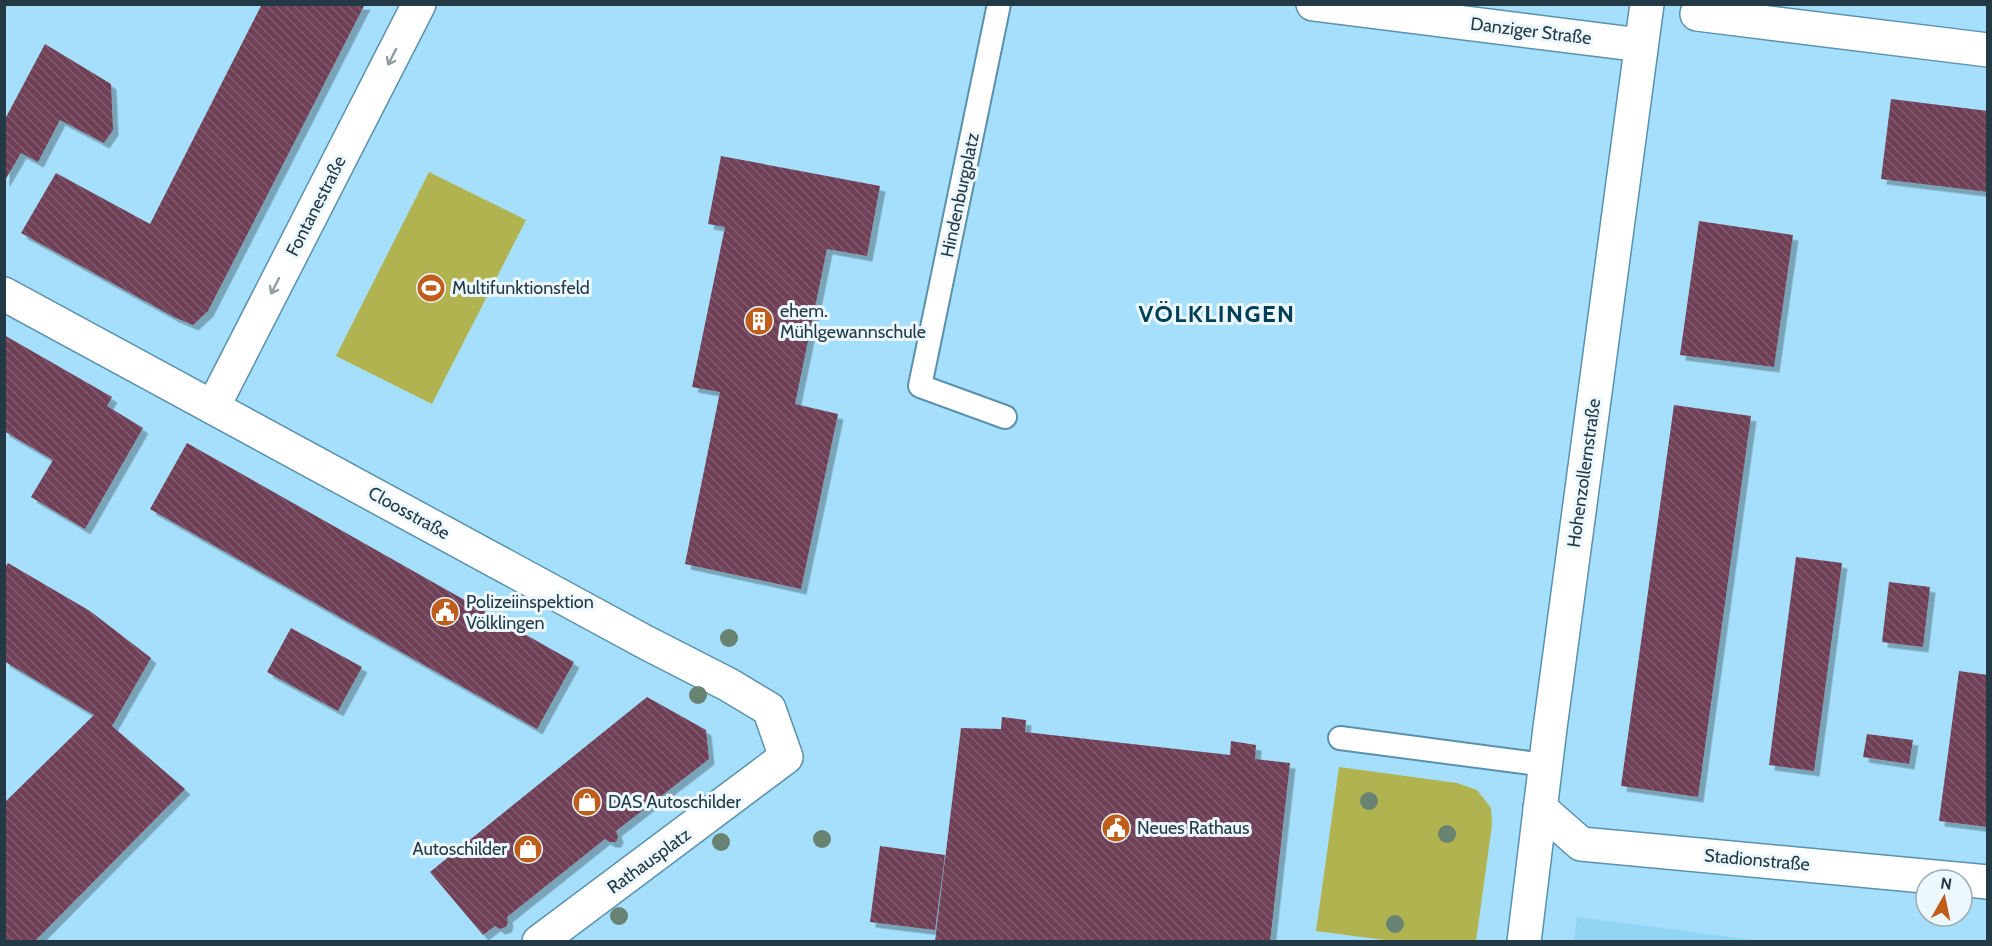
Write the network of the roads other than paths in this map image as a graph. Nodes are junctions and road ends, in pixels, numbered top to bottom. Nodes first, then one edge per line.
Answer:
1 (419, 4) edge
2 (999, 4) edge
3 (1313, 4) edge
4 (1647, 4) edge
5 (1697, 14) dead end
6 (1641, 45) junction
7 (1988, 50) edge
8 (4, 294) edge
9 (213, 407) junction
10 (1005, 417) dead end
11 (1340, 738) dead end
12 (786, 757) joint
13 (1545, 765) junction
14 (1540, 808) junction
15 (1988, 882) edge
16 (539, 942) edge
17 (1524, 942) edge

1 -> 9 street, Fontanestraße
2 - 10 lane, Hindenburgplatz
3 - 6 street, Danziger Straße
4 - 6 street, Hohenzollernstraße
5 - 7 street
6 - 13 street, Hohenzollernstraße
8 - 9 street, Cloosstraße
9 - 12 street, Cloosstraße
11 - 13 lane
12 - 16 street, Rathausplatz
13 - 14 street, Hohenzollernstraße
14 - 15 street, Stadionstraße
14 - 17 street, Hohenzollernstraße

